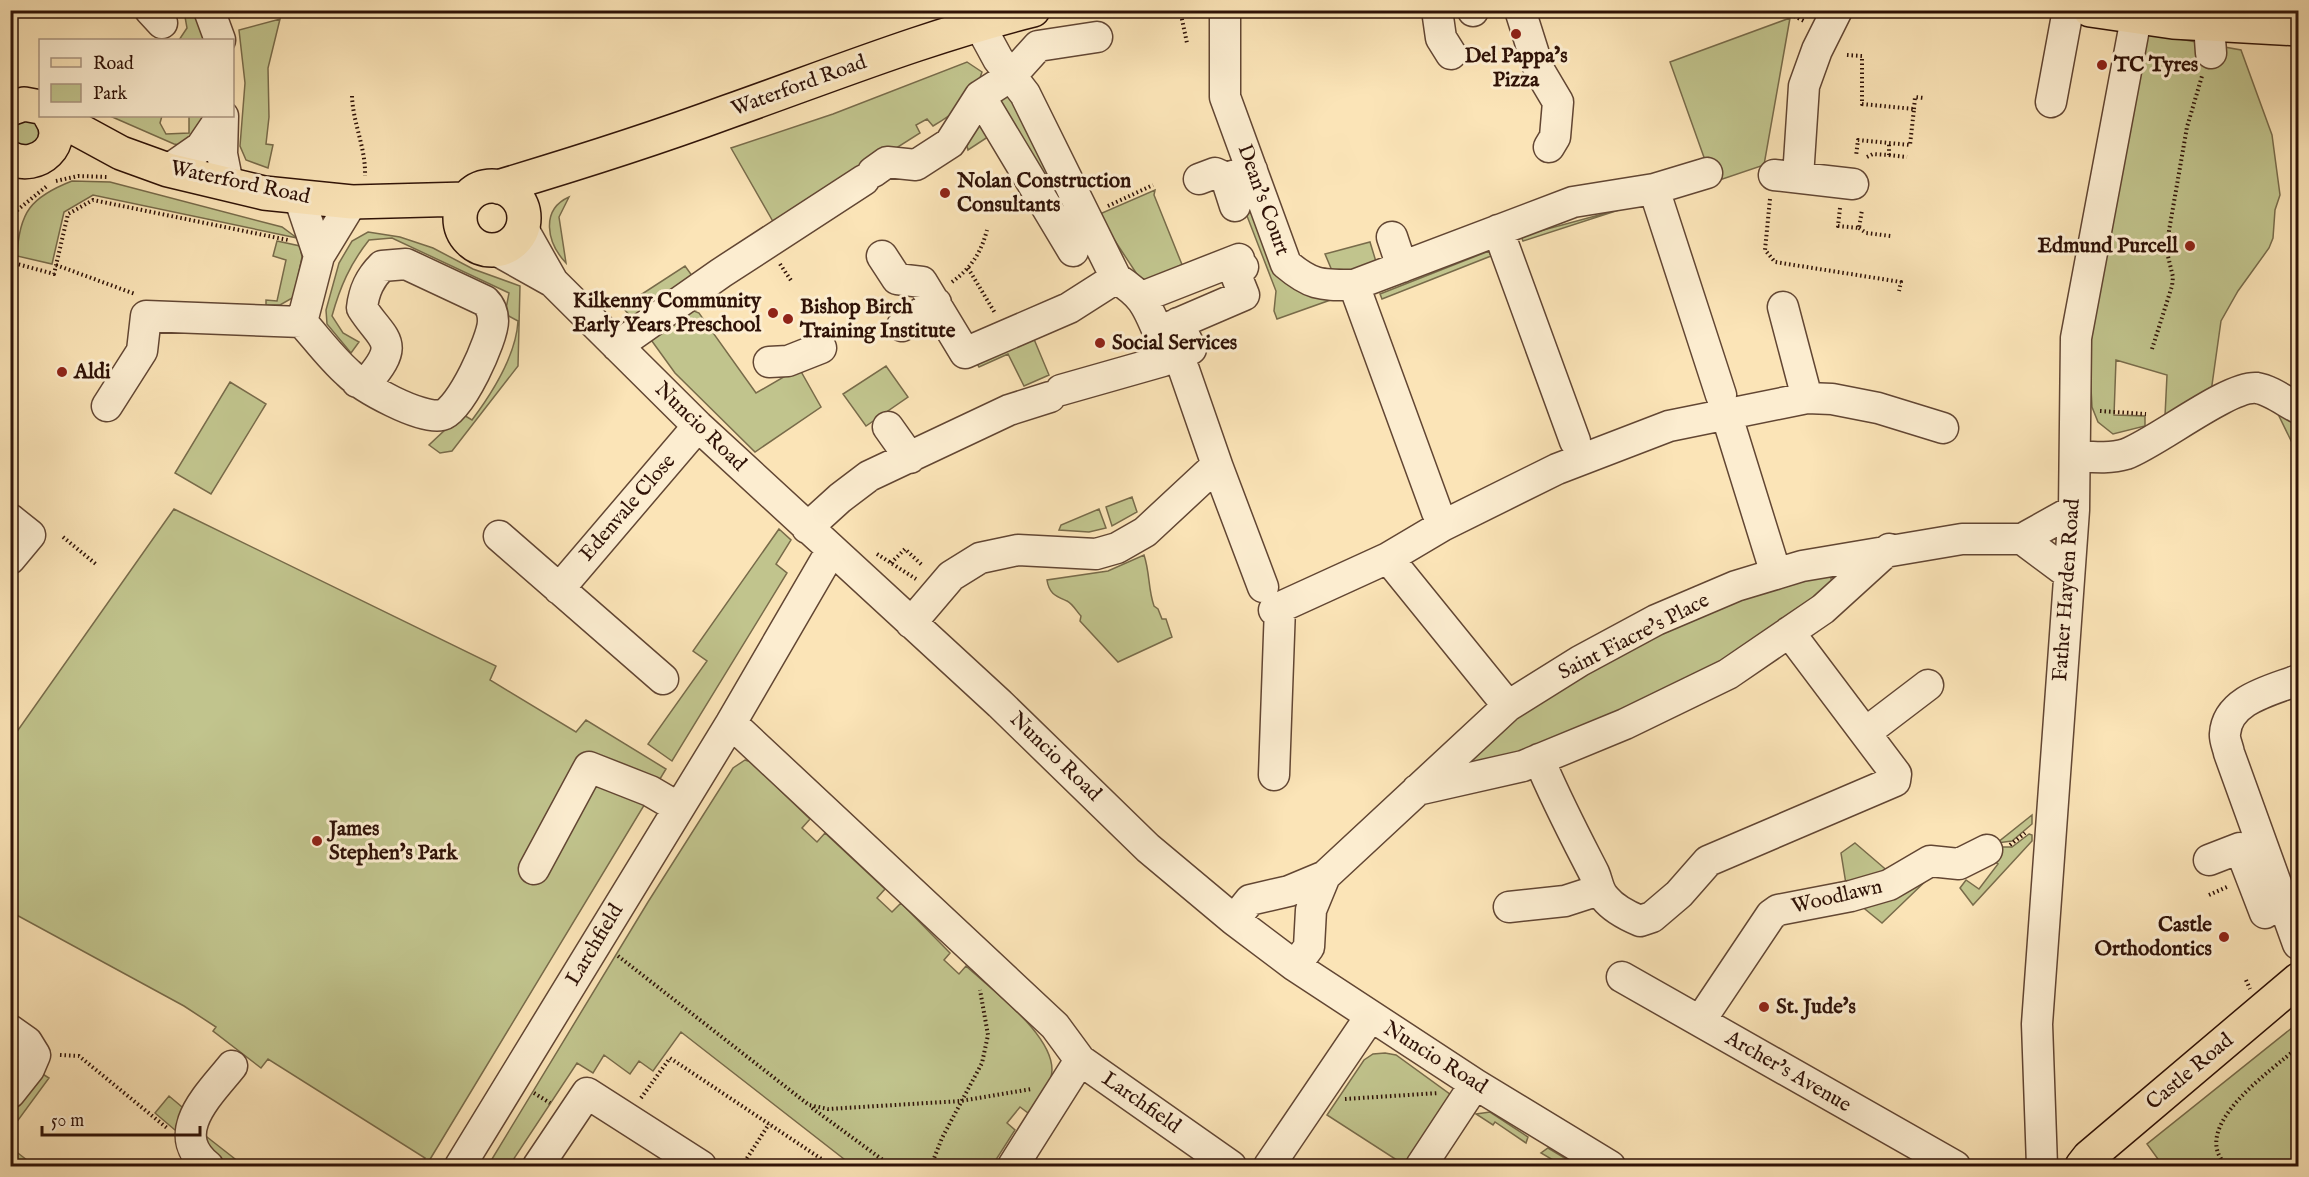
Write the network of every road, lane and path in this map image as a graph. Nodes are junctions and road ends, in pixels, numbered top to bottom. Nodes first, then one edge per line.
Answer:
1 (208, 10) edge
2 (1033, 10) edge
3 (1180, 10) edge
4 (1225, 10) edge
5 (1437, 10) edge
6 (1520, 10) edge
7 (1837, 10) edge
8 (2068, 10) edge
9 (2090, 10) edge
10 (2136, 18) junction
11 (2254, 19) edge
12 (979, 24) junction
13 (2298, 29) edge
14 (1096, 37) dead end
15 (220, 39) edge
16 (2210, 39) junction
17 (1187, 43) dead end
18 (1451, 54) dead end
19 (1847, 55) dead end
20 (1011, 76) junction
21 (352, 96) dead end
22 (980, 96) junction
23 (1924, 98) dead end
24 (2051, 102) dead end
25 (1914, 109) junction
26 (44, 117) edge
27 (49, 117) edge
28 (221, 117) edge
29 (222, 117) edge
30 (1889, 143) junction
31 (1549, 147) dead end
32 (1889, 155) junction
33 (1867, 157) dead end
34 (1907, 157) dead end
35 (22, 165) edge
36 (120, 166) junction
37 (567, 167) junction
38 (168, 170) junction
39 (1707, 173) dead end
40 (228, 184) junction
41 (1780, 184) junction
42 (1153, 185) dead end
43 (1666, 186) junction
44 (498, 187) junction
45 (1853, 189) junction
46 (358, 192) junction
47 (299, 197) junction
48 (464, 215) junction
49 (10, 216) edge
50 (1085, 216) junction
51 (523, 221) junction
52 (1859, 228) junction
53 (987, 230) dead end
54 (1498, 230) junction
55 (1891, 236) dead end
56 (1392, 237) dead end
57 (307, 249) junction
58 (496, 250) junction
59 (1073, 251) dead end
60 (882, 256) dead end
61 (10, 262) edge
62 (56, 265) junction
63 (1402, 267) junction
64 (968, 268) junction
65 (1116, 278) junction
66 (553, 282) junction
67 (1354, 285) junction
68 (1899, 291) dead end
69 (139, 296) dead end
70 (1142, 297) junction
71 (934, 300) junction
72 (1783, 307) dead end
73 (995, 313) dead end
74 (302, 322) junction
75 (1178, 323) junction
76 (902, 326) dead end
77 (616, 346) junction
78 (821, 348) dead end
79 (2152, 349) dead end
80 (769, 362) dead end
81 (1184, 370) dead end
82 (357, 382) junction
83 (1831, 392) junction
84 (1723, 404) junction
85 (107, 406) dead end
86 (2298, 408) edge
87 (698, 426) junction
88 (888, 427) dead end
89 (1943, 428) dead end
90 (1575, 441) dead end
91 (2076, 456) junction
92 (910, 458) junction
93 (1217, 465) junction
94 (2074, 510) junction
95 (1437, 512) dead end
96 (10, 519) edge
97 (807, 528) junction
98 (499, 536) dead end
99 (63, 537) dead end
100 (2022, 539) junction
101 (1888, 549) junction
102 (831, 551) junction
103 (1388, 558) junction
104 (10, 559) edge
105 (891, 563) dead end
106 (97, 565) dead end
107 (923, 566) dead end
108 (1776, 574) junction
109 (2069, 574) junction
110 (559, 589) junction
111 (1273, 601) junction
112 (911, 623) junction
113 (1789, 632) junction
114 (663, 679) dead end
115 (2298, 680) edge
116 (1928, 685) dead end
117 (1508, 706) junction
118 (731, 723) junction
119 (1865, 733) junction
120 (1539, 759) junction
121 (1274, 775) dead end
122 (1414, 791) junction
123 (679, 808) junction
124 (2049, 834) junction
125 (1997, 848) joint
126 (2209, 860) dead end
127 (534, 869) dead end
128 (1325, 876) junction
129 (1599, 890) junction
130 (2260, 893) junction
131 (2209, 895) dead end
132 (1509, 907) dead end
133 (1234, 921) junction
134 (598, 940) junction
135 (2287, 943) edge
136 (989, 963) junction
137 (1295, 966) junction
138 (1622, 977) dead end
139 (2298, 980) edge
140 (1370, 1017) junction
141 (1700, 1021) junction
142 (10, 1030) edge
143 (2298, 1047) edge
144 (35, 1055) junction
145 (1080, 1060) junction
146 (231, 1066) dead end
147 (513, 1080) junction
148 (1470, 1092) junction
149 (10, 1093) edge
150 (1059, 1096) junction
151 (1315, 1098) junction
152 (961, 1101) junction
153 (809, 1106) junction
154 (572, 1116) junction
155 (627, 1118) junction
156 (769, 1124) junction
157 (190, 1138) junction
158 (660, 1155) edge
159 (208, 1167) edge
160 (460, 1167) edge
161 (538, 1167) edge
162 (701, 1167) edge
163 (742, 1167) edge
164 (832, 1167) edge
165 (891, 1167) edge
166 (931, 1167) edge
167 (1013, 1167) edge
168 (1231, 1167) edge
169 (1269, 1167) edge
170 (1421, 1167) edge
171 (1610, 1167) edge
172 (1955, 1167) edge
173 (2042, 1167) edge
174 (2082, 1167) edge
175 (2227, 1167) edge

1 - 15 street
2 - 12 main road, Waterford Road
3 - 17 path
4 - 67 street, Dean's Court
5 - 18 street
6 - 31 street
7 - 41 street
8 - 24 street
9 - 10 main road
10 - 16 main road
10 - 91 street, Father Hayden Road
11 - 13 main road
11 - 16 main road
12 - 20 street
12 - 37 main road, Waterford Road
14 - 20 street
16 - 79 path
19 - 25 path
20 - 22 street
20 - 50 street
21 - 46 path
22 - 59 street
22 - 77 street
23 - 25 path
25 - 30 path
26 - 35 main road
27 - 36 main road, Waterford Road
28 - 38 street
29 - 40 street
30 - 32 path
30 - 45 path
32 - 33 path
32 - 34 path
35 - 36 main road, Waterford Road
36 - 38 main road, Waterford Road
36 - 49 path
37 - 44 main road, Waterford Road
37 - 51 main road, Waterford Road
38 - 40 main road, Waterford Road
39 - 43 street, Dean's Court
40 - 47 main road, Waterford Road
41 - 45 street
41 - 68 path
42 - 50 path
43 - 54 street, Dean's Court
43 - 84 street
44 - 48 main road
44 - 51 main road
45 - 52 path
45 - 52 path
46 - 47 main road, Waterford Road
46 - 48 main road, Waterford Road
46 - 57 street
47 - 57 street
48 - 58 main road
50 - 65 street
51 - 58 main road
51 - 66 street, Nuncio Road
52 - 55 path
53 - 64 path
54 - 63 street, Dean's Court
54 - 90 street
56 - 63 street
57 - 62 path
57 - 74 street
58 - 66 street, Nuncio Road
60 - 71 street
61 - 62 path
62 - 69 path
63 - 67 street, Dean's Court
64 - 71 path
64 - 73 path
65 - 70 street
65 - 71 street
66 - 77 street, Nuncio Road
67 - 95 street
70 - 75 street
70 - 75 street
71 - 76 street
72 - 83 street
74 - 82 street
74 - 85 street
75 - 92 street
77 - 87 street, Nuncio Road
78 - 80 street
81 - 93 street
82 - 82 street
83 - 84 street
83 - 89 street
84 - 103 street
84 - 108 street
86 - 91 street
87 - 97 street, Nuncio Road
87 - 110 street, Edenvale Close
88 - 92 street
91 - 94 street, Father Hayden Road
92 - 97 street
93 - 111 street
93 - 112 street
94 - 100 street, Saint Fiacre's Place
94 - 109 street, Father Hayden Road
96 - 104 street
97 - 102 street, Nuncio Road
98 - 110 street
99 - 106 path
100 - 101 street, Saint Fiacre's Place
100 - 109 street
101 - 108 street, Saint Fiacre's Place
101 - 113 street
102 - 112 street, Nuncio Road
102 - 118 street, Larchfield
103 - 111 street
103 - 117 street
105 - 107 path
108 - 117 street, Saint Fiacre's Place
109 - 124 street, Father Hayden Road
110 - 114 street
111 - 121 street
112 - 133 street, Nuncio Road
113 - 119 street
113 - 120 street
115 - 130 street
116 - 119 street
117 - 122 street, Saint Fiacre's Place
118 - 123 street, Larchfield
118 - 136 street, Larchfield
119 - 129 street
120 - 122 street
120 - 129 street
122 - 128 street, Saint Fiacre's Place
123 - 127 street
123 - 134 street, Larchfield
124 - 125 path
124 - 173 street, Father Hayden Road
125 - 141 street, Woodlawn
126 - 130 street
128 - 133 street, Saint Fiacre's Place
128 - 137 street, Saint Fiacre's Place
129 - 132 street
130 - 131 path
130 - 135 street
133 - 137 street, Nuncio Road
134 - 147 street, Larchfield
134 - 153 path
136 - 145 street, Larchfield
136 - 152 path
137 - 140 street, Nuncio Road
138 - 141 street, Archer's Avenue
139 - 174 main road, Castle Road
140 - 148 street, Nuncio Road
140 - 151 street
141 - 172 street, Archer's Avenue
142 - 144 street
143 - 175 path
144 - 149 street
144 - 157 path
145 - 150 street, Larchfield
145 - 168 street, Larchfield
146 - 157 street
147 - 154 path
147 - 160 street, Larchfield
148 - 151 path
148 - 170 street
148 - 171 street, Nuncio Road
150 - 152 path
150 - 167 street, Larchfield
151 - 169 street
152 - 153 path
152 - 166 path
153 - 165 path
154 - 155 street
154 - 161 street
155 - 156 path
155 - 158 street
156 - 163 path
156 - 164 path
157 - 159 street
158 - 162 street

